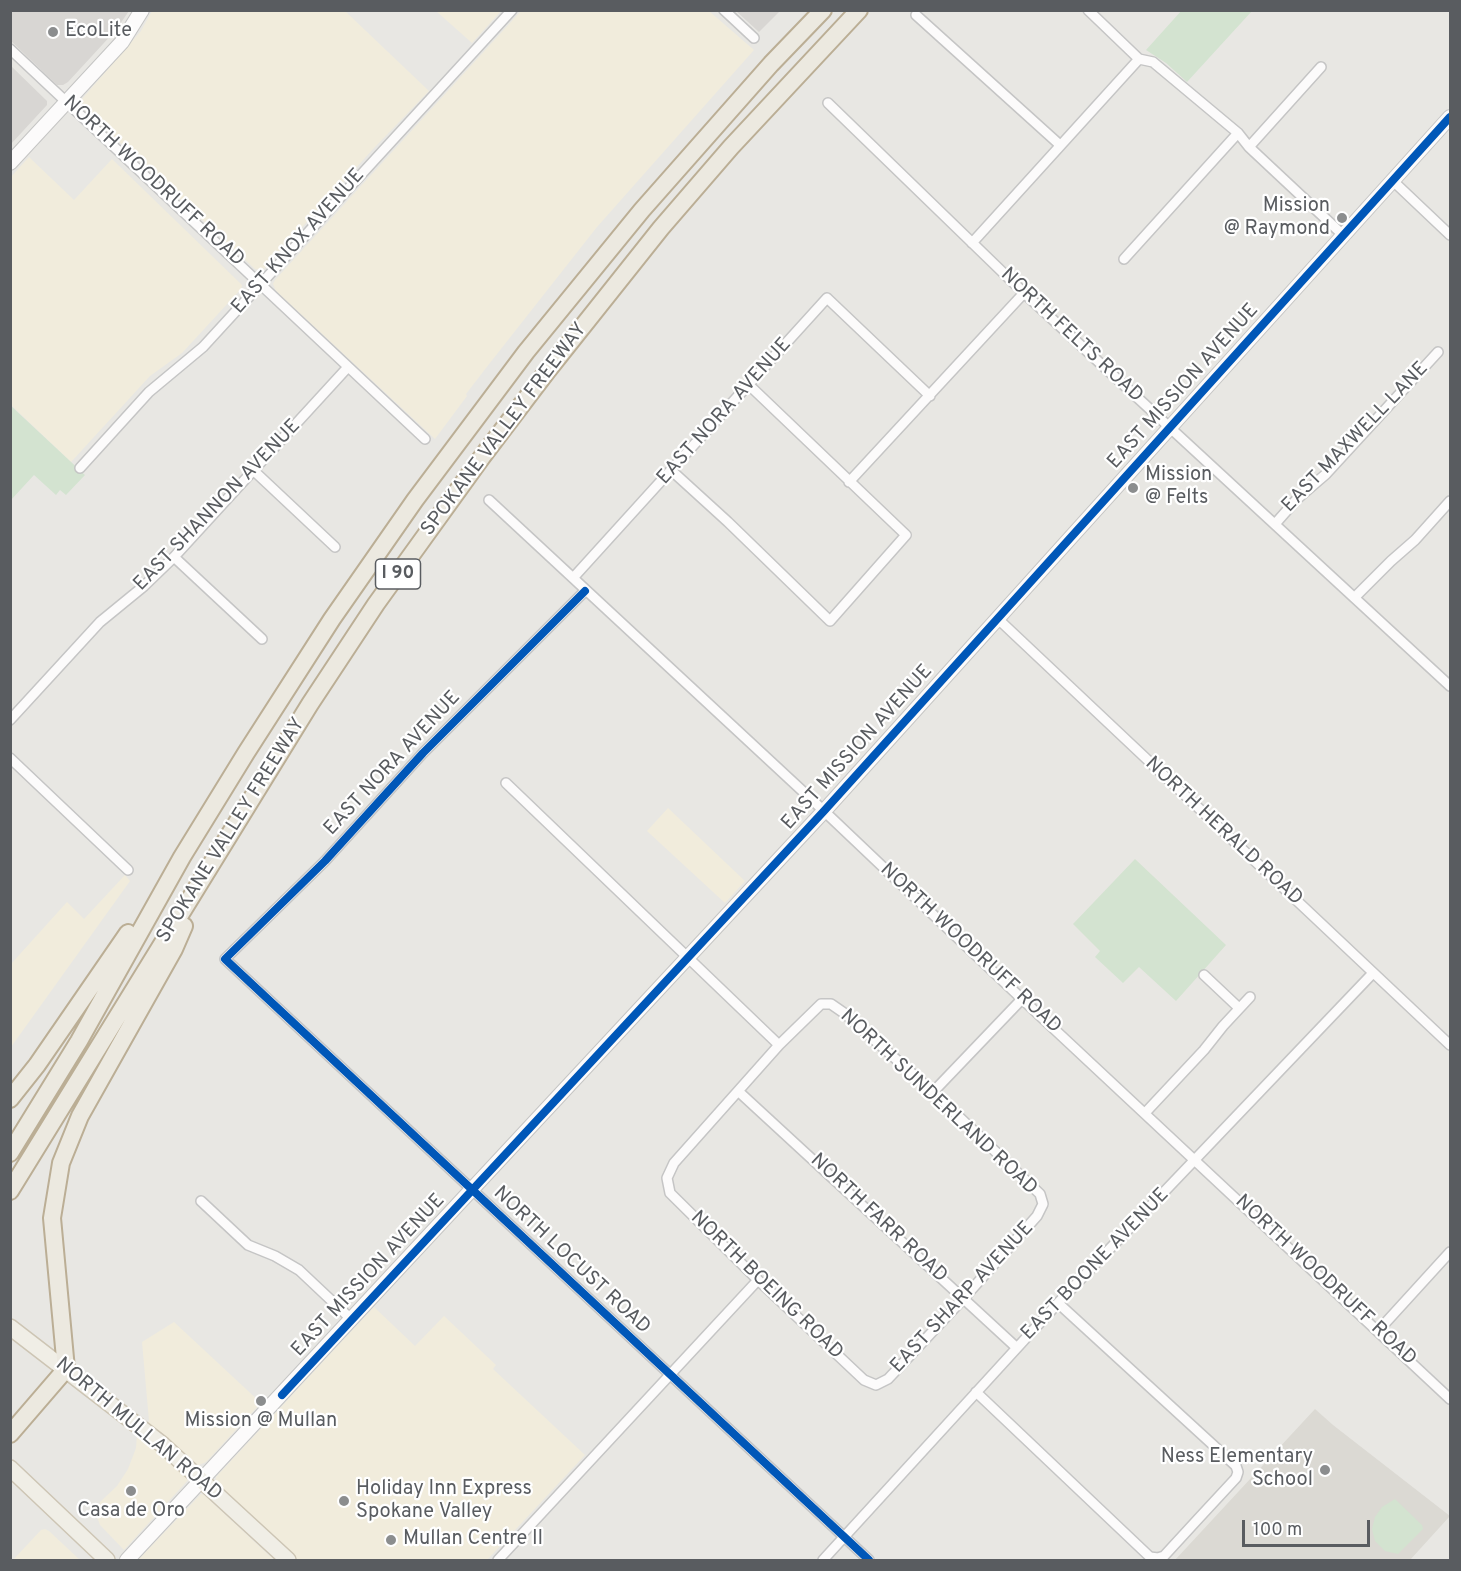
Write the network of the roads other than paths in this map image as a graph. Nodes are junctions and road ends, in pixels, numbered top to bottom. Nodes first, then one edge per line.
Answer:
1 (142, 10) edge
2 (512, 10) edge
3 (724, 10) edge
4 (823, 10) edge
5 (859, 10) edge
6 (1088, 10) edge
7 (916, 15) dead end
8 (754, 38) dead end
9 (10, 49) edge
10 (1138, 59) junction
11 (1321, 68) dead end
12 (67, 102) junction
13 (828, 103) dead end
14 (1450, 117) edge
15 (1238, 133) junction
16 (1060, 145) junction
17 (1249, 147) junction
18 (10, 163) edge
19 (1392, 180) junction
20 (1343, 235) junction
21 (1450, 235) edge
22 (972, 243) junction
23 (1124, 259) dead end
24 (262, 284) junction
25 (1024, 293) junction
26 (1438, 352) dead end
27 (348, 367) junction
28 (748, 385) junction
29 (930, 396) junction
30 (1170, 428) junction
31 (425, 439) dead end
32 (80, 468) dead end
33 (253, 470) junction
34 (672, 471) junction
35 (849, 482) junction
36 (489, 501) dead end
37 (1450, 501) edge
38 (1275, 524) junction
39 (335, 547) dead end
40 (174, 557) junction
41 (573, 578) junction
42 (585, 591) junction
43 (1355, 597) junction
44 (996, 618) junction
45 (262, 639) dead end
46 (1450, 686) edge
47 (10, 720) edge
48 (10, 758) edge
49 (506, 783) dead end
50 (824, 811) junction
51 (182, 856) junction
52 (210, 867) junction
53 (128, 870) dead end
54 (688, 958) junction
55 (225, 959) joint
56 (1373, 973) junction
57 (1204, 975) dead end
58 (1250, 997) dead end
59 (1023, 999) junction
60 (1239, 1008) junction
61 (779, 1046) junction
62 (1450, 1046) edge
63 (738, 1091) junction
64 (933, 1092) junction
65 (10, 1099) edge
66 (1145, 1113) junction
67 (10, 1153) edge
68 (1196, 1160) junction
69 (471, 1190) junction
70 (10, 1191) edge
71 (201, 1201) dead end
72 (1043, 1204) joint
73 (1450, 1252) edge
74 (758, 1280) junction
75 (964, 1298) junction
76 (1058, 1303) junction
77 (351, 1319) junction
78 (10, 1327) edge
79 (1378, 1331) junction
80 (1017, 1348) junction
81 (66, 1369) junction
82 (669, 1375) junction
83 (876, 1385) joint
84 (976, 1392) junction
85 (1450, 1399) edge
86 (14, 1428) edge
87 (10, 1468) edge
88 (201, 1480) junction
89 (843, 1536) junction
90 (107, 1560) edge
91 (127, 1560) edge
92 (288, 1560) edge
93 (498, 1560) edge
94 (823, 1560) edge
95 (869, 1560) edge

1 - 12 street
2 - 24 street, EAST KNOX AVENUE
3 - 8 street
4 - 51 highway, SPOKANE VALLEY FREEWAY / I 90
5 - 52 highway, SPOKANE VALLEY FREEWAY / I 90
6 - 10 street
7 - 16 street
9 - 12 street, NORTH WOODRUFF ROAD
10 - 15 street
10 - 16 street
11 - 17 street
12 - 18 street
12 - 24 street, NORTH WOODRUFF ROAD
13 - 22 street, NORTH FELTS ROAD
14 - 19 street, EAST MISSION AVENUE
15 - 17 street
15 - 23 street
16 - 22 street
17 - 20 street
19 - 20 street, EAST MISSION AVENUE
19 - 21 street
20 - 30 street, EAST MISSION AVENUE
22 - 25 street, NORTH FELTS ROAD
24 - 27 street, NORTH WOODRUFF ROAD
24 - 32 street, EAST KNOX AVENUE
25 - 29 street
25 - 30 street, NORTH FELTS ROAD
26 - 38 street, EAST MAXWELL LANE
27 - 31 street, NORTH WOODRUFF ROAD
27 - 33 street, EAST SHANNON AVENUE
28 - 29 street, EAST NORA AVENUE
28 - 34 street, EAST NORA AVENUE
28 - 35 street
29 - 35 street
30 - 38 street, NORTH FELTS ROAD
30 - 44 street, EAST MISSION AVENUE
33 - 39 street
33 - 40 street, EAST SHANNON AVENUE
34 - 35 street
34 - 41 street, EAST NORA AVENUE
36 - 41 street, NORTH WOODRUFF ROAD
37 - 43 street
38 - 43 street, NORTH FELTS ROAD
40 - 45 street
40 - 47 street, EAST SHANNON AVENUE
41 - 42 street, NORTH WOODRUFF ROAD
42 - 50 street, NORTH WOODRUFF ROAD
42 - 55 street, EAST NORA AVENUE
43 - 46 street, NORTH FELTS ROAD
44 - 50 street, EAST MISSION AVENUE
44 - 56 street, NORTH HERALD ROAD
48 - 53 street
49 - 54 street
50 - 54 street, EAST MISSION AVENUE
50 - 59 street, NORTH WOODRUFF ROAD
51 - 65 highway
51 - 67 highway, SPOKANE VALLEY FREEWAY / I 90
52 - 70 highway, SPOKANE VALLEY FREEWAY / I 90
52 - 81 highway
54 - 61 street
54 - 69 street, EAST MISSION AVENUE
55 - 69 street, NORTH LOCUST ROAD
56 - 62 street, NORTH HERALD ROAD
56 - 68 street, EAST BOONE AVENUE
57 - 60 street
58 - 60 street
59 - 64 street
59 - 66 street, NORTH WOODRUFF ROAD
60 - 66 street
61 - 63 street
61 - 64 street, NORTH SUNDERLAND ROAD
63 - 74 street, NORTH BOEING ROAD
63 - 75 street, NORTH FARR ROAD
64 - 72 street, NORTH SUNDERLAND ROAD
66 - 68 street, NORTH WOODRUFF ROAD
68 - 76 street, EAST BOONE AVENUE
68 - 79 street, NORTH WOODRUFF ROAD
69 - 77 street, EAST MISSION AVENUE
69 - 82 street, NORTH LOCUST ROAD
71 - 77 street
72 - 75 street, EAST SHARP AVENUE
73 - 79 street
74 - 82 street
74 - 83 street, NORTH BOEING ROAD
75 - 80 street, NORTH FARR ROAD
75 - 83 street, EAST SHARP AVENUE
76 - 80 street, EAST BOONE AVENUE
76 - 84 street
77 - 88 street, EAST MISSION AVENUE
78 - 81 main road, NORTH MULLAN ROAD
79 - 85 street, NORTH WOODRUFF ROAD
80 - 84 street, EAST BOONE AVENUE
81 - 86 highway
81 - 88 main road, NORTH MULLAN ROAD
82 - 89 street, NORTH LOCUST ROAD
82 - 93 street
84 - 89 street, EAST BOONE AVENUE
87 - 90 main road
88 - 91 street, EAST MISSION AVENUE
88 - 92 main road, NORTH MULLAN ROAD
89 - 94 street, EAST BOONE AVENUE
89 - 95 street, NORTH LOCUST ROAD

